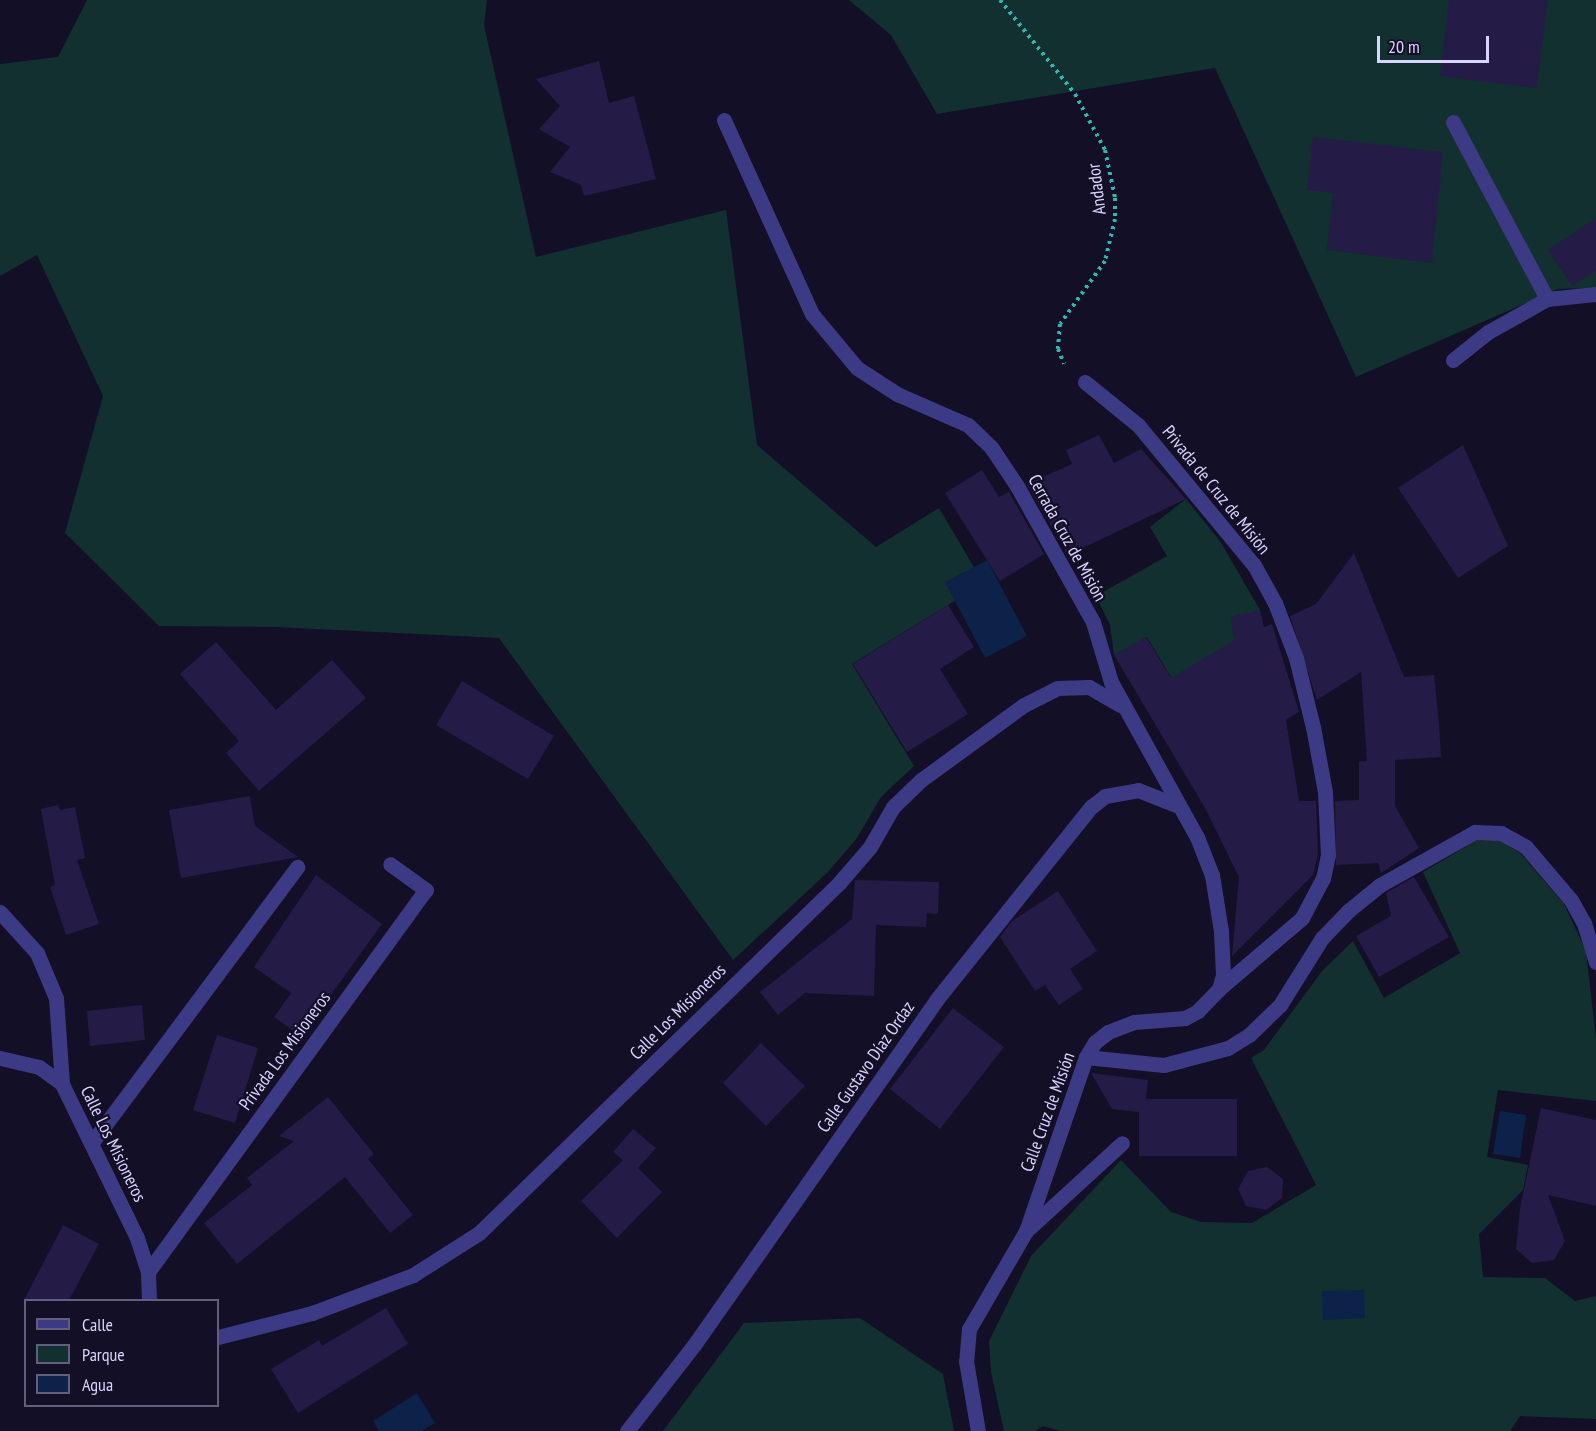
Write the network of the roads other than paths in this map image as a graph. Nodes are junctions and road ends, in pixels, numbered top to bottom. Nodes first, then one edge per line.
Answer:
1 (724, 120) dead end
2 (1453, 122) dead end
3 (1596, 294) edge
4 (1547, 299) junction
5 (1453, 360) dead end
6 (1085, 382) road end
7 (1126, 711) junction
8 (1176, 805) junction
9 (390, 864) dead end
10 (297, 867) dead end
11 (0, 912) edge
12 (1596, 962) edge
13 (1219, 989) junction
14 (1086, 1057) junction
15 (0, 1058) edge
16 (62, 1084) junction
17 (93, 1141) junction
18 (1122, 1143) dead end
19 (1026, 1231) junction
20 (148, 1272) junction
21 (150, 1299) edge
22 (219, 1337) edge
23 (627, 1431) edge
24 (978, 1431) edge

1 - 7 street, Cerrada Cruz de Misión
2 - 4 street
3 - 4 street
4 - 5 street
6 - 13 street, Privada de Cruz de Misión
7 - 8 street
7 - 22 street, Calle Los Misioneros
8 - 13 street
8 - 23 street, Calle Gustavo Díaz Ordaz
9 - 20 street, Privada Los Misioneros
10 - 17 street
11 - 16 street, Calle Los Misioneros
12 - 14 street
13 - 14 street, Calle Cruz de Misión
14 - 19 street, Calle Cruz de Misión
15 - 16 street
16 - 17 street, Calle Los Misioneros
17 - 20 street, Calle Los Misioneros
18 - 19 street
19 - 24 street, Calle Cruz de Misión
20 - 21 street, Calle Los Misioneros

